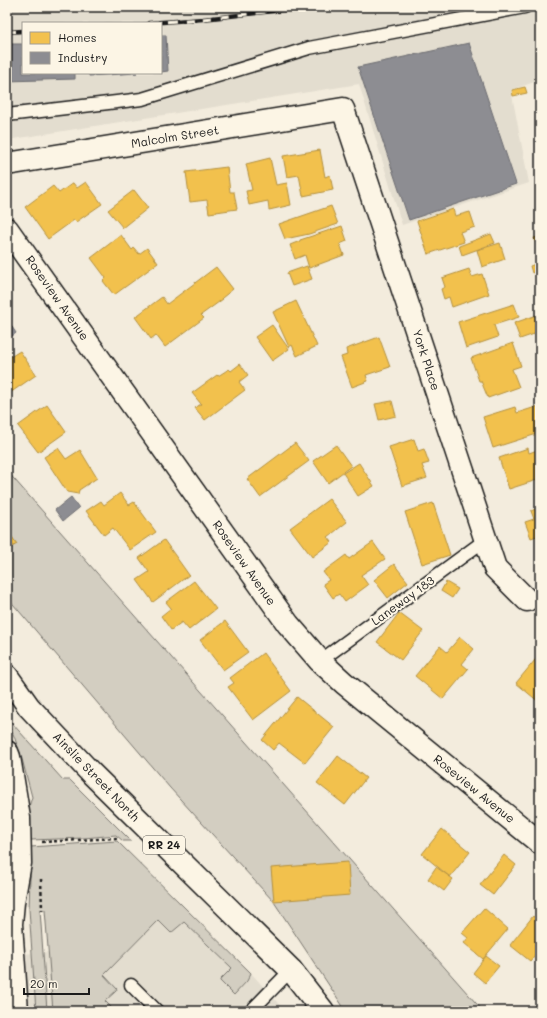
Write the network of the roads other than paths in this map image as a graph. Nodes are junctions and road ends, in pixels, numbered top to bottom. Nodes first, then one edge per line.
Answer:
1 (525, 7) edge
2 (343, 109) joint
3 (7, 115) edge
4 (7, 164) edge
5 (7, 229) edge
6 (485, 540) junction
7 (527, 600) dead end
8 (320, 661) junction
9 (7, 676) edge
10 (7, 752) edge
11 (540, 843) edge
12 (9, 934) edge
13 (291, 970) junction
14 (131, 985) dead end
15 (17, 1011) edge
16 (157, 1011) edge
17 (251, 1011) edge
18 (323, 1011) edge

1 - 3 lane
2 - 4 street, Malcolm Street
2 - 6 street, York Place
5 - 8 street, Roseview Avenue
6 - 7 street, York Place
6 - 8 lane, Laneway 183
8 - 11 street, Roseview Avenue
9 - 13 street, Ainslie Street North / RR 24
10 - 12 street
12 - 15 street
13 - 17 lane
13 - 18 street, Ainslie Street North / RR 24
14 - 16 lane

